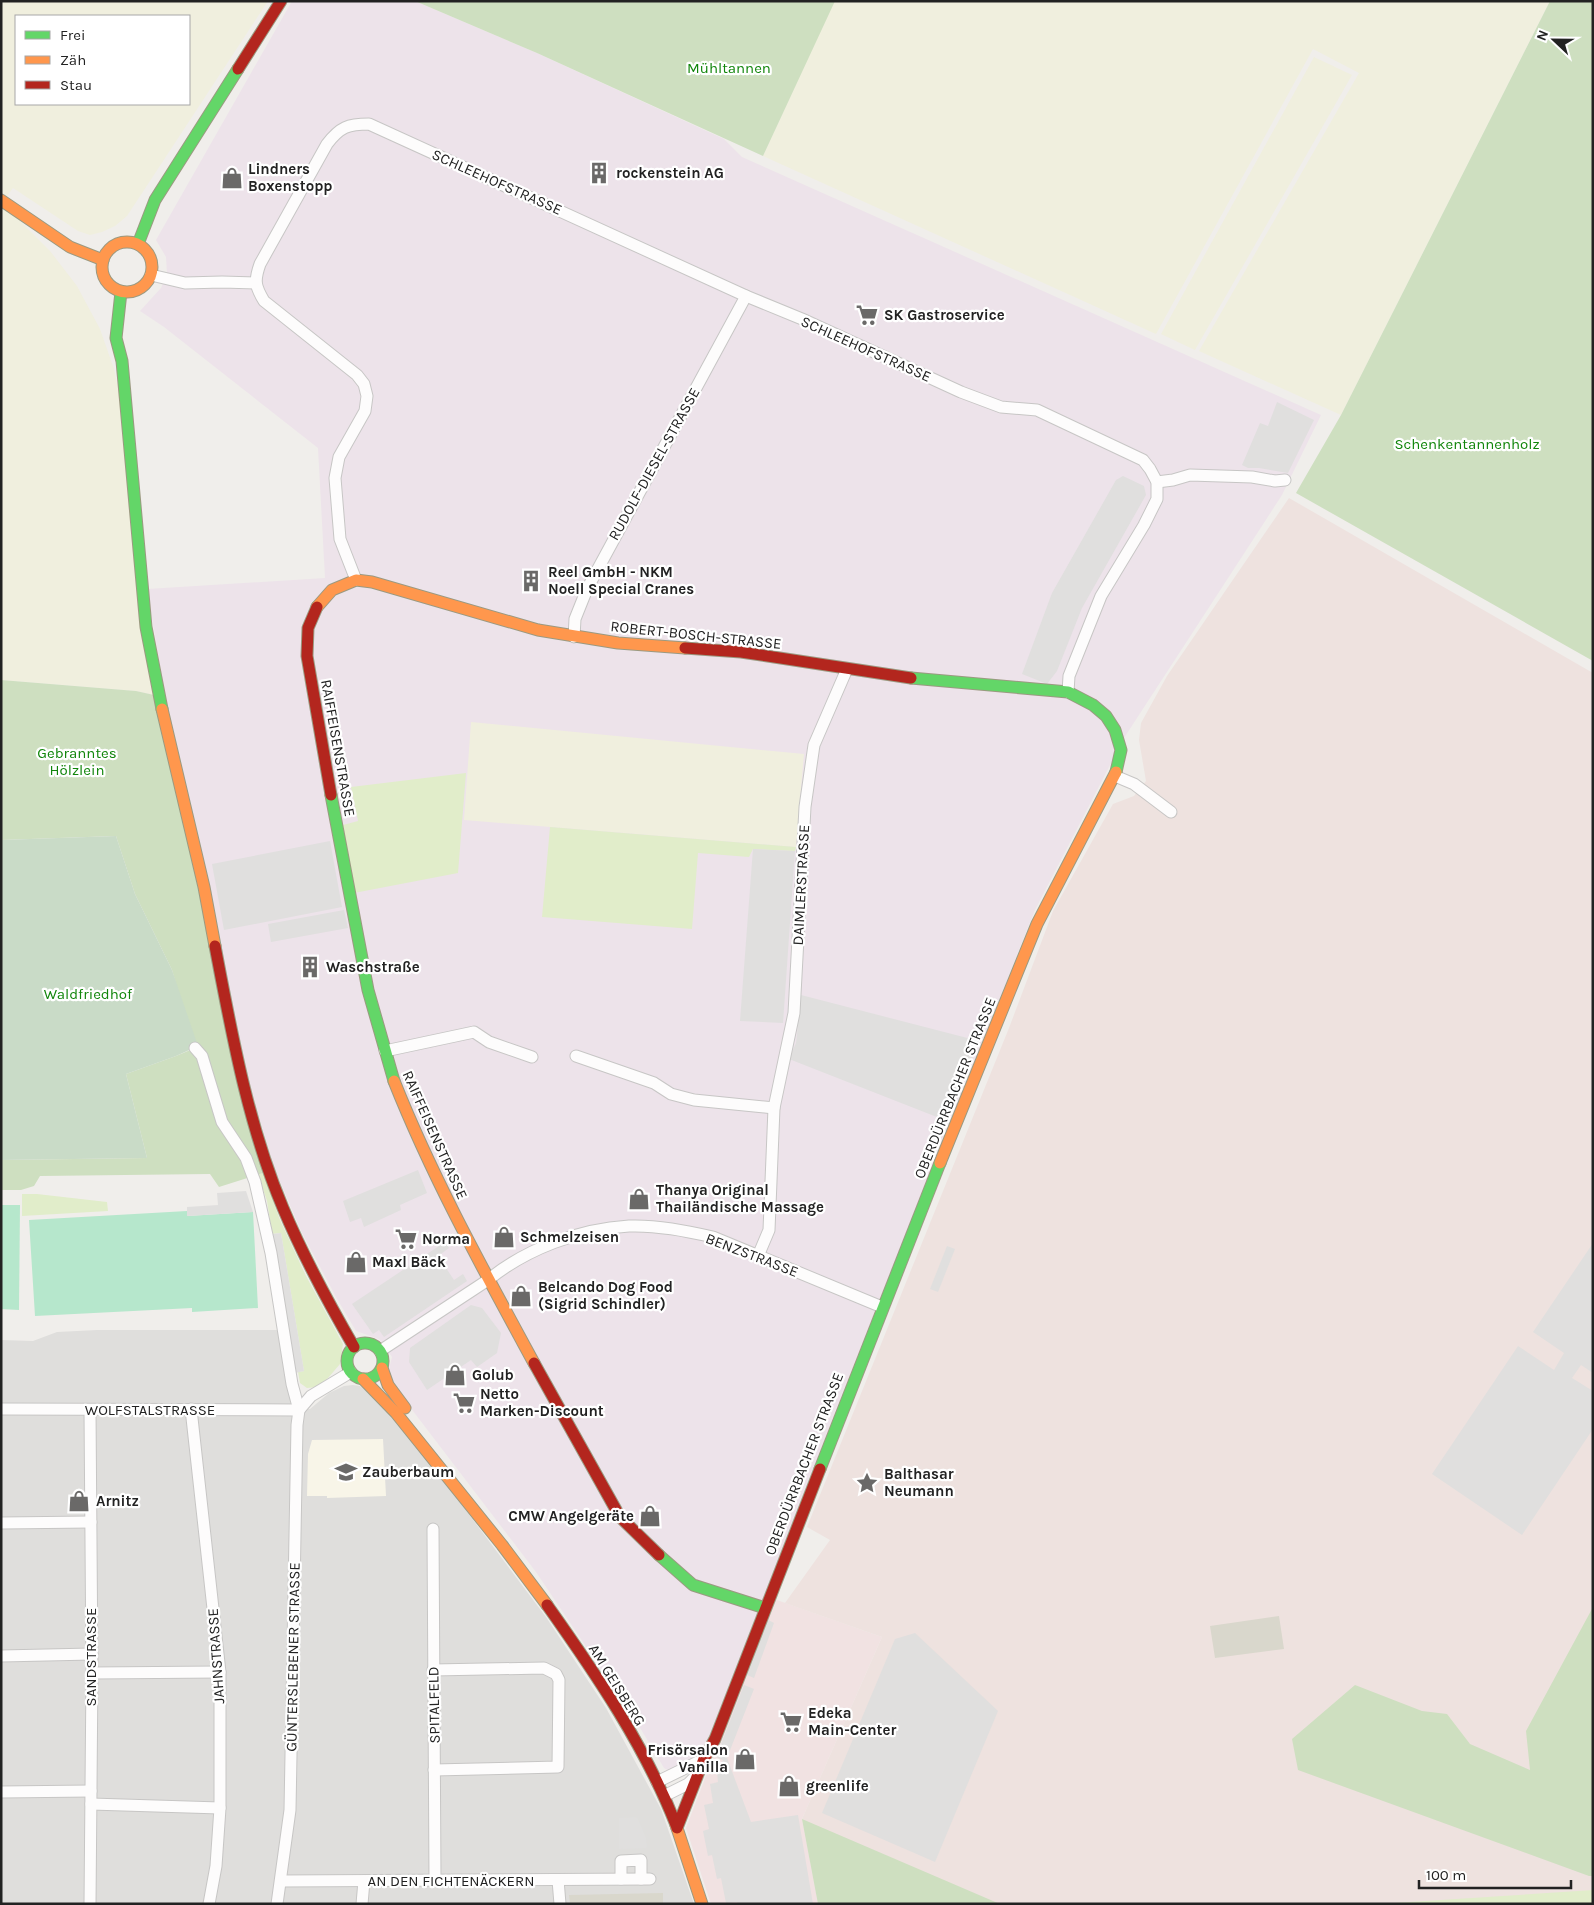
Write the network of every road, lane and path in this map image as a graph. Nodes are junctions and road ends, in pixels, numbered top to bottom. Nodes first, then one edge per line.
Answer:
1 (281, 1) edge
2 (1, 200) edge
3 (138, 244) junction
4 (103, 260) junction
5 (151, 275) junction
6 (256, 284) junction
7 (121, 292) junction
8 (746, 296) junction
9 (1285, 480) dead end
10 (1157, 482) junction
11 (356, 580) junction
12 (574, 637) junction
13 (847, 669) junction
14 (1068, 692) junction
15 (1115, 776) junction
16 (1171, 812) dead end
17 (195, 1048) dead end
18 (385, 1051) junction
19 (576, 1056) dead end
20 (532, 1057) dead end
21 (774, 1108) junction
22 (758, 1256) junction
23 (488, 1280) junction
24 (882, 1307) junction
25 (354, 1347) junction
26 (380, 1351) junction
27 (382, 1368) junction
28 (351, 1372) junction
29 (363, 1379) junction
30 (1, 1409) edge
31 (90, 1410) junction
32 (191, 1410) junction
33 (298, 1410) junction
34 (470, 1503) junction
35 (91, 1522) junction
36 (1, 1523) edge
37 (433, 1529) dead end
38 (764, 1608) junction
39 (92, 1654) junction
40 (1, 1656) edge
41 (434, 1670) junction
42 (220, 1672) junction
43 (92, 1673) junction
44 (704, 1759) junction
45 (434, 1770) junction
46 (699, 1773) junction
47 (657, 1782) junction
48 (91, 1791) junction
49 (1, 1792) edge
50 (664, 1796) junction
51 (91, 1804) junction
52 (220, 1808) junction
53 (677, 1828) junction
54 (621, 1879) junction
55 (435, 1880) junction
56 (558, 1880) junction
57 (281, 1881) junction
58 (364, 1881) junction
59 (90, 1904) edge
60 (209, 1904) edge
61 (277, 1904) edge
62 (362, 1904) edge
63 (560, 1904) edge
64 (702, 1904) edge

1 - 3 street
2 - 4 street
3 - 4 street
3 - 5 street
4 - 7 street
5 - 6 street
5 - 7 street
6 - 8 street, SCHLEEHOFSTRASSE
6 - 11 street
7 - 25 street
8 - 10 street, SCHLEEHOFSTRASSE
8 - 12 street, RUDOLF-DIESEL-STRASSE
9 - 10 street
10 - 14 street
11 - 12 street, ROBERT-BOSCH-STRASSE
11 - 18 street, RAIFFEISENSTRASSE
12 - 13 street, ROBERT-BOSCH-STRASSE
13 - 14 street, ROBERT-BOSCH-STRASSE
13 - 21 street, DAIMLERSTRASSE
14 - 15 street, OBERDÜRRBACHER STRASSE
15 - 16 street
15 - 24 street, OBERDÜRRBACHER STRASSE
17 - 33 street, GÜNTERSLEBENER STRASSE
18 - 20 street
18 - 23 street, RAIFFEISENSTRASSE
19 - 21 street
21 - 22 street, DAIMLERSTRASSE
22 - 23 street, BENZSTRASSE
22 - 24 street, BENZSTRASSE
23 - 26 street, BENZSTRASSE
23 - 38 street, RAIFFEISENSTRASSE
24 - 38 street, OBERDÜRRBACHER STRASSE
25 - 26 street
25 - 28 street
26 - 27 street
27 - 29 street
27 - 34 street, AM GEISBERG
28 - 29 street
28 - 33 street
29 - 34 street, AM GEISBERG
30 - 31 street, WOLFSTALSTRASSE
31 - 32 street, WOLFSTALSTRASSE
31 - 35 street, SANDSTRASSE
32 - 33 street, WOLFSTALSTRASSE
32 - 42 street, JAHNSTRASSE
33 - 57 street, GÜNTERSLEBENER STRASSE
34 - 47 street, AM GEISBERG
35 - 36 street
35 - 39 street, SANDSTRASSE
37 - 41 street, SPITALFELD
38 - 44 street, OBERDÜRRBACHER STRASSE
39 - 40 street
39 - 43 street, SANDSTRASSE
41 - 45 street, SPITALFELD
41 - 45 street
42 - 43 street
42 - 52 street, JAHNSTRASSE
43 - 48 street, SANDSTRASSE
44 - 46 street, OBERDÜRRBACHER STRASSE
44 - 47 street
45 - 55 street, SPITALFELD
46 - 50 street
46 - 53 street, OBERDÜRRBACHER STRASSE
47 - 50 street, AM GEISBERG
48 - 49 street
48 - 51 street, SANDSTRASSE
50 - 53 street, AM GEISBERG
51 - 52 street
51 - 59 street, SANDSTRASSE
52 - 60 street, JAHNSTRASSE
53 - 64 street, AM GEISBERG
54 - 54 street, AN DEN FICHTENÄCKERN
54 - 56 street, AN DEN FICHTENÄCKERN
55 - 56 street, AN DEN FICHTENÄCKERN
55 - 58 street, AN DEN FICHTENÄCKERN
56 - 63 street
57 - 58 street, AN DEN FICHTENÄCKERN
57 - 61 street, GÜNTERSLEBENER STRASSE
58 - 62 street

